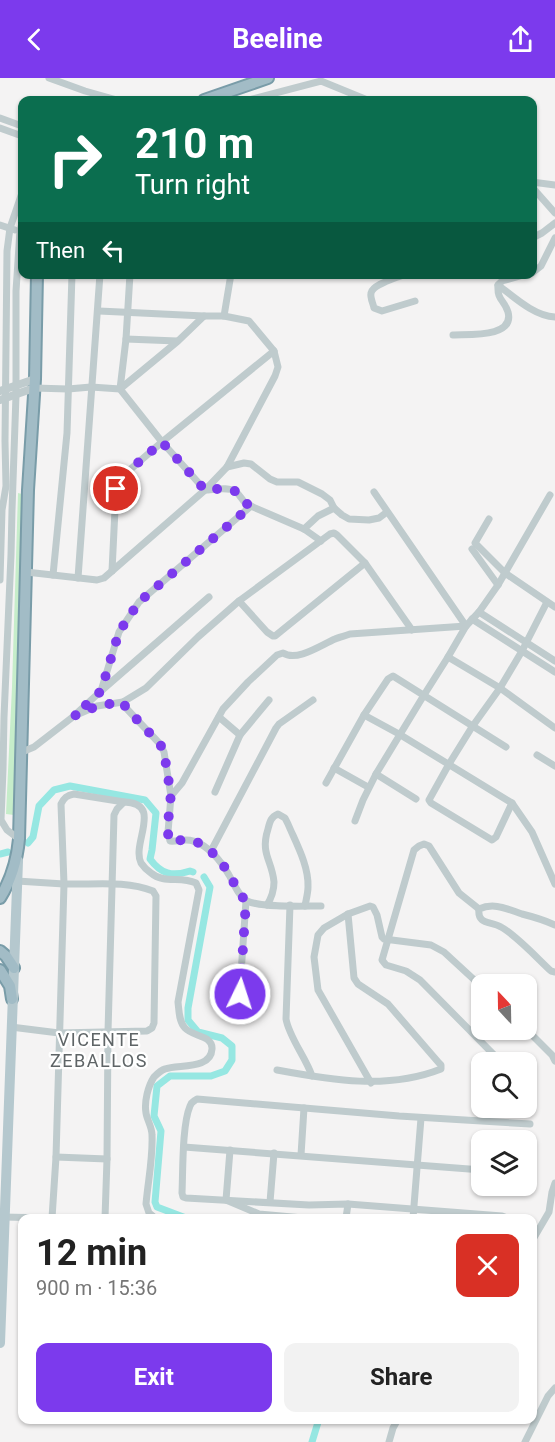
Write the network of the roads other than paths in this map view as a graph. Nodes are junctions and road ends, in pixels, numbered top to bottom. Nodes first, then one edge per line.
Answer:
1 (49, 78) edge
2 (268, 78) edge
3 (103, 96) edge
4 (216, 96) edge
5 (264, 96) edge
6 (358, 96) edge
7 (0, 118) edge
8 (18, 125) edge
9 (0, 128) edge
10 (18, 135) edge
11 (537, 183) edge
12 (555, 185) edge
13 (537, 193) edge
14 (18, 205) edge
15 (555, 213) edge
16 (555, 223) edge
17 (0, 225) edge
18 (10, 228) junction
19 (18, 230) edge
20 (537, 236) edge
21 (555, 238) edge
22 (18, 261) edge
23 (537, 269) edge
24 (37, 279) edge
25 (72, 279) edge
26 (100, 279) edge
27 (130, 279) edge
28 (230, 279) edge
29 (392, 279) edge
30 (509, 279) edge
31 (498, 285) junction
32 (2, 289) edge
33 (16, 291) junction
34 (415, 301) dead end
35 (99, 311) junction
36 (127, 313) junction
37 (204, 316) junction
38 (224, 316) junction
39 (555, 317) edge
40 (453, 335) dead end
41 (126, 339) junction
42 (178, 341) junction
43 (274, 351) junction
44 (34, 384) junction
45 (91, 387) junction
46 (68, 389) junction
47 (120, 389) junction
48 (16, 390) junction
49 (3, 395) edge
50 (0, 434) edge
51 (4, 441) junction
52 (162, 442) junction
53 (14, 456) junction
54 (227, 467) junction
55 (205, 490) junction
56 (374, 492) dead end
57 (550, 495) dead end
58 (251, 506) junction
59 (334, 508) junction
60 (1, 510) edge
61 (12, 510) junction
62 (387, 512) junction
63 (489, 519) dead end
64 (304, 529) junction
65 (321, 541) junction
66 (472, 549) dead end
67 (0, 561) edge
68 (11, 561) junction
69 (365, 563) junction
70 (112, 571) junction
71 (26, 572) junction
72 (505, 573) junction
73 (53, 575) junction
74 (78, 578) junction
75 (0, 580) edge
76 (498, 585) junction
77 (209, 597) dead end
78 (239, 602) junction
79 (547, 602) junction
80 (555, 607) edge
81 (479, 612) junction
82 (0, 614) edge
83 (10, 614) junction
84 (472, 620) junction
85 (466, 626) junction
86 (412, 630) junction
87 (526, 642) junction
88 (522, 651) junction
89 (448, 657) junction
90 (4, 659) edge
91 (555, 661) edge
92 (3, 668) edge
93 (555, 672) edge
94 (500, 688) junction
95 (101, 691) junction
96 (424, 695) junction
97 (269, 700) dead end
98 (313, 700) dead end
99 (123, 702) junction
100 (364, 715) junction
101 (74, 716) junction
102 (2, 717) edge
103 (219, 717) junction
104 (472, 727) junction
105 (555, 728) edge
106 (399, 734) junction
107 (240, 735) junction
108 (506, 747) dead end
109 (22, 752) junction
110 (537, 755) dead end
111 (449, 764) junction
112 (555, 765) edge
113 (334, 768) junction
114 (2, 769) edge
115 (376, 774) junction
116 (326, 783) dead end
117 (368, 787) junction
118 (215, 792) dead end
119 (171, 796) junction
120 (416, 799) dead end
121 (124, 802) junction
122 (512, 803) junction
123 (0, 820) edge
124 (356, 821) dead end
125 (19, 839) junction
126 (211, 851) junction
127 (18, 853) junction
128 (17, 881) junction
129 (64, 884) junction
130 (113, 884) junction
131 (555, 884) edge
132 (0, 898) edge
133 (246, 901) junction
134 (267, 905) junction
135 (290, 905) junction
136 (306, 906) junction
137 (321, 906) dead end
138 (479, 909) junction
139 (348, 914) junction
140 (555, 925) edge
141 (388, 939) junction
142 (0, 951) edge
143 (14, 968) junction
144 (0, 970) edge
145 (553, 971) edge
146 (471, 977) edge
147 (555, 978) edge
148 (12, 999) junction
149 (238, 1017) dead end
150 (11, 1027) junction
151 (108, 1032) junction
152 (59, 1033) junction
153 (537, 1040) edge
154 (491, 1052) edge
155 (555, 1061) edge
156 (277, 1070) dead end
157 (312, 1076) junction
158 (371, 1083) junction
159 (304, 1108) junction
160 (421, 1118) junction
161 (530, 1124) dead end
162 (184, 1147) junction
163 (230, 1150) junction
164 (274, 1153) junction
165 (301, 1155) junction
166 (56, 1157) junction
167 (107, 1159) junction
168 (3, 1161) edge
169 (417, 1165) junction
170 (471, 1169) edge
171 (555, 1184) edge
172 (226, 1200) junction
173 (270, 1202) junction
174 (348, 1204) junction
175 (52, 1214) edge
176 (105, 1214) edge
177 (150, 1214) edge
178 (259, 1214) edge
179 (347, 1214) edge
180 (413, 1214) edge
181 (2, 1217) edge
182 (18, 1217) edge
183 (537, 1232) edge
184 (0, 1324) edge
185 (0, 1343) edge
186 (555, 1388) edge
187 (537, 1418) edge
188 (395, 1424) edge
189 (534, 1424) edge
190 (389, 1442) edge
191 (525, 1442) edge

1 - 3 street
2 - 4 highway
5 - 6 street
7 - 8 street
9 - 10 street
11 - 12 street
13 - 15 street
14 - 18 street
16 - 20 street
17 - 18 street
18 - 19 street
18 - 32 street
21 - 23 street
22 - 33 street
24 - 44 highway
25 - 46 street
26 - 35 street
27 - 36 street
28 - 38 street
29 - 34 street
30 - 31 street
31 - 39 street
31 - 40 street
32 - 33 street
32 - 49 street
33 - 48 street
35 - 36 street
35 - 45 street
36 - 37 street
36 - 41 street
37 - 38 street
37 - 42 street
38 - 43 street
41 - 42 street
41 - 47 street
42 - 47 street
43 - 52 street
43 - 54 street
44 - 46 street
44 - 48 street
44 - 71 highway
45 - 46 street
45 - 47 street
45 - 74 street
46 - 73 street
47 - 52 street
48 - 49 street
48 - 53 street
49 - 51 street
50 - 51 street
51 - 53 street
51 - 60 street
52 - 55 street
52 - 70 street
53 - 61 street
54 - 55 street
54 - 59 street
55 - 58 street
55 - 70 street
56 - 62 street
57 - 72 street
58 - 64 street
58 - 95 street
59 - 62 street
59 - 64 street
60 - 61 street
60 - 67 street
61 - 68 street
62 - 85 street
63 - 72 street
64 - 65 street
65 - 69 street
65 - 78 street
66 - 76 street
67 - 68 street
67 - 75 street
68 - 83 street
69 - 78 street
69 - 86 street
70 - 74 street
71 - 73 street
71 - 109 highway
72 - 76 street
72 - 79 street
73 - 74 street
76 - 81 street
77 - 95 street
78 - 99 street
79 - 80 street
79 - 87 street
81 - 84 street
81 - 87 street
82 - 83 street
83 - 90 street
84 - 85 street
84 - 88 street
85 - 86 street
85 - 89 street
86 - 103 street
87 - 88 street
87 - 91 street
88 - 93 street
88 - 94 street
89 - 94 street
89 - 96 street
90 - 92 street
92 - 102 street
94 - 104 street
94 - 105 street
95 - 101 street
96 - 100 street
96 - 104 street
96 - 106 street
97 - 107 street
98 - 126 street
99 - 101 street
99 - 119 street
100 - 106 street
100 - 113 street
101 - 109 street
102 - 114 street
103 - 107 street
103 - 119 street
104 - 108 street
104 - 111 street
106 - 111 street
106 - 115 street
107 - 118 street
109 - 125 highway
110 - 112 street
111 - 122 street
111 - 122 street
113 - 116 street
113 - 117 street
114 - 123 street
115 - 117 street
115 - 120 street
117 - 124 street
119 - 126 street
121 - 129 street
121 - 130 street
121 - 177 street
122 - 131 street
123 - 125 street
125 - 127 highway
126 - 133 street
127 - 128 main road
127 - 132 highway
128 - 129 street
128 - 143 main road
129 - 130 street
129 - 152 street
130 - 151 street
130 - 151 street
133 - 134 street
133 - 149 street
134 - 135 street
134 - 136 street
135 - 136 street
135 - 157 street
136 - 137 street
138 - 140 street
138 - 141 street
138 - 145 street
139 - 141 street
139 - 158 street
139 - 158 street
141 - 146 street
141 - 154 street
142 - 143 highway
143 - 148 main road
144 - 148 highway
145 - 147 street
148 - 150 main road
150 - 152 street
150 - 168 main road
151 - 152 street
151 - 167 street
152 - 166 street
153 - 155 street
156 - 157 street
157 - 158 street
159 - 160 street
159 - 162 street
159 - 165 street
160 - 161 street
160 - 169 street
162 - 163 street
162 - 172 street
163 - 164 street
163 - 172 street
164 - 165 street
164 - 173 street
165 - 169 street
166 - 167 street
166 - 175 street
167 - 176 street
168 - 181 main road
169 - 170 street
169 - 180 street
171 - 183 street
172 - 173 street
172 - 178 street
173 - 174 street
174 - 179 street
174 - 180 street
181 - 182 street
181 - 184 main road
184 - 185 main road
186 - 187 street
188 - 190 street
189 - 191 street

